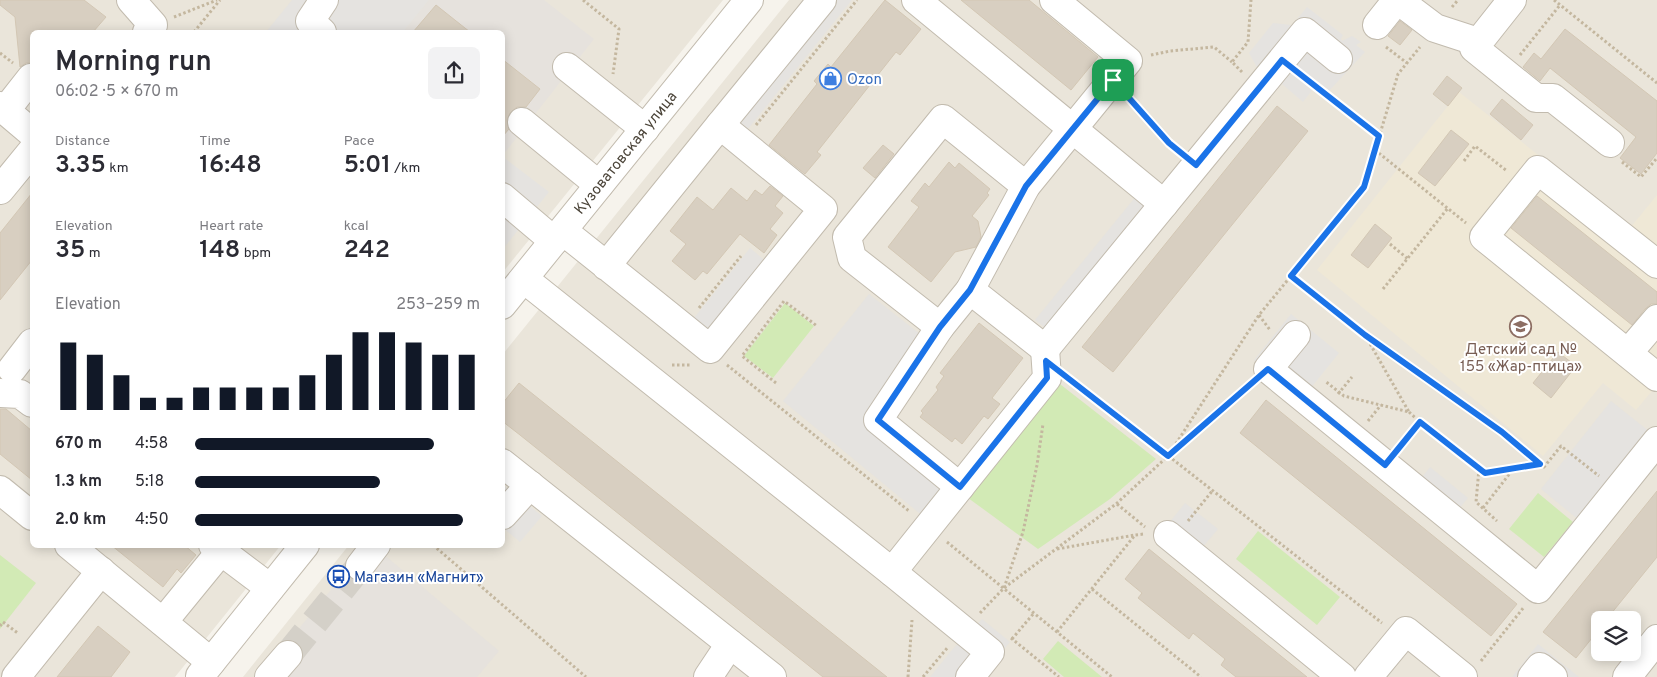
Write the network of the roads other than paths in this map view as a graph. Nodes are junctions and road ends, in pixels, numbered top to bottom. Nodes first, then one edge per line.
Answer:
1 (131, 0) edge
2 (324, 0) edge
3 (749, 0) edge
4 (822, 0) edge
5 (916, 0) edge
6 (1054, 0) edge
7 (1397, 0) edge
8 (1512, 0) edge
9 (1376, 25) dead end
10 (150, 29) edge
11 (320, 30) edge
12 (1478, 42) junction
13 (1338, 59) dead end
14 (567, 66) dead end
15 (30, 79) edge
16 (2, 108) edge
17 (522, 122) dead end
18 (720, 125) junction
19 (644, 129) junction
20 (1072, 129) junction
21 (30, 131) edge
22 (1610, 143) road end
23 (30, 153) edge
24 (599, 185) junction
25 (1026, 186) junction
26 (0, 190) edge
27 (505, 199) edge
28 (1164, 204) junction
29 (558, 236) junction
30 (1657, 264) edge
31 (606, 266) junction
32 (524, 279) junction
33 (970, 290) junction
34 (505, 301) edge
35 (1657, 319) edge
36 (940, 327) junction
37 (1296, 335) dead end
38 (30, 347) edge
39 (1628, 353) junction
40 (1046, 355) junction
41 (1657, 376) edge
42 (6, 381) edge
43 (30, 402) edge
44 (1657, 441) edge
45 (505, 465) edge
46 (530, 484) junction
47 (960, 487) junction
48 (0, 490) edge
49 (505, 513) edge
50 (30, 514) edge
51 (1164, 535) road end
52 (72, 548) edge
53 (217, 548) edge
54 (303, 548) edge
55 (374, 548) edge
56 (360, 566) tunnel mouth
57 (101, 571) junction
58 (892, 572) junction
59 (270, 588) junction
60 (163, 622) junction
61 (1657, 639) edge
62 (730, 644) junction
63 (288, 654) tunnel mouth
64 (205, 670) edge
65 (1472, 670) edge
66 (1641, 670) edge
67 (16, 677) edge
68 (269, 677) edge
69 (708, 677) edge
70 (772, 677) edge
71 (970, 677) edge
72 (1342, 677) edge
73 (1368, 677) edge
74 (1532, 677) edge
75 (1553, 677) edge

1 - 10 street
2 - 11 street
3 - 19 street, Кузоватовская улица
4 - 18 street
5 - 20 street
6 - 20 street
7 - 9 street
7 - 12 street
8 - 12 street
12 - 22 street
13 - 28 street
14 - 19 street
15 - 16 street
16 - 21 street
17 - 24 street
18 - 31 street
18 - 31 street
19 - 24 street, Кузоватовская улица
20 - 25 street
20 - 28 street
23 - 26 street
24 - 29 street, Кузоватовская улица
25 - 33 street
25 - 36 street
27 - 29 street
28 - 40 street
29 - 31 street
29 - 32 street, Кузоватовская улица
30 - 39 street
32 - 34 street, Кузоватовская улица
32 - 58 street
33 - 36 street
33 - 40 street
35 - 39 street
36 - 47 street
37 - 44 street
38 - 42 street
39 - 41 street
40 - 47 street
42 - 43 street
45 - 46 street
46 - 49 street
46 - 62 street
47 - 58 street
48 - 50 street
51 - 72 street
52 - 57 street
53 - 59 street
53 - 60 street
54 - 59 street
55 - 56 street
57 - 60 street
57 - 67 street
58 - 71 street
59 - 64 street
60 - 64 street
61 - 66 street
62 - 69 street
62 - 70 street
63 - 68 street
65 - 73 street
74 - 75 street

